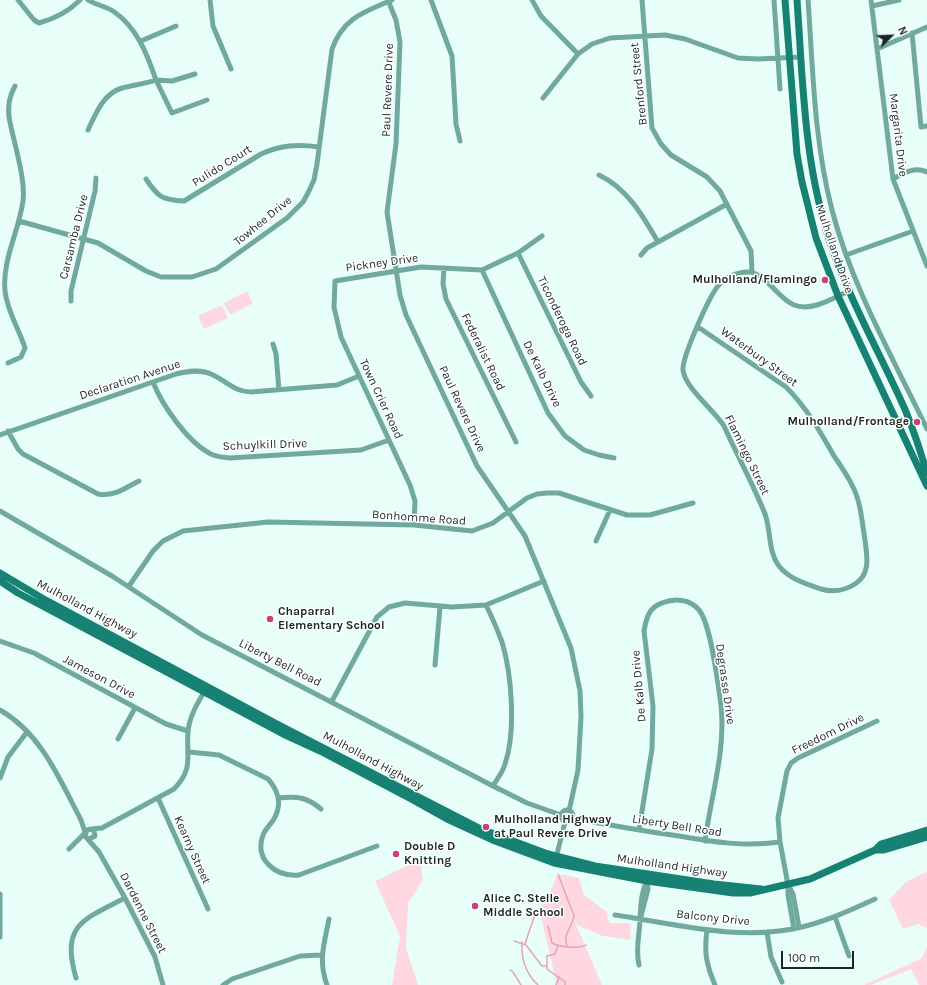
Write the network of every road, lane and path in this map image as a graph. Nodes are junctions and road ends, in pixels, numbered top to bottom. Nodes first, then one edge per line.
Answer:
1 (18, 0) edge
2 (80, 0) edge
3 (88, 0) edge
4 (210, 0) edge
5 (390, 0) edge
6 (431, 0) edge
7 (532, 0) edge
8 (642, 0) edge
9 (774, 0) edge
10 (785, 0) edge
11 (797, 0) edge
12 (808, 0) edge
13 (899, 0) edge
14 (871, 3) edge
15 (176, 26) dead end
16 (927, 27) edge
17 (912, 34) junction
18 (645, 35) junction
19 (141, 41) junction
20 (877, 49) junction
21 (578, 54) junction
22 (789, 57) junction
23 (801, 57) junction
24 (779, 58) junction
25 (231, 69) dead end
26 (195, 74) dead end
27 (156, 80) junction
28 (15, 86) dead end
29 (780, 89) dead end
30 (543, 98) dead end
31 (206, 100) dead end
32 (927, 126) edge
33 (88, 130) dead end
34 (460, 141) dead end
35 (319, 146) junction
36 (927, 172) edge
37 (599, 176) dead end
38 (96, 178) dead end
39 (146, 179) dead end
40 (893, 179) junction
41 (728, 204) junction
42 (18, 221) junction
43 (913, 231) junction
44 (542, 236) dead end
45 (84, 238) junction
46 (658, 242) junction
47 (518, 253) junction
48 (641, 255) dead end
49 (846, 255) junction
50 (927, 266) edge
51 (444, 268) junction
52 (397, 270) junction
53 (482, 270) junction
54 (752, 272) junction
55 (335, 281) joint
56 (849, 291) junction
57 (838, 296) junction
58 (71, 301) dead end
59 (698, 327) junction
60 (273, 344) dead end
61 (8, 363) dead end
62 (359, 376) junction
63 (153, 382) junction
64 (279, 390) junction
65 (591, 396) dead end
66 (927, 429) edge
67 (8, 432) junction
68 (0, 435) edge
69 (389, 440) junction
70 (516, 442) dead end
71 (921, 456) edge
72 (614, 458) dead end
73 (927, 473) edge
74 (139, 481) dead end
75 (927, 486) edge
76 (693, 503) dead end
77 (610, 510) junction
78 (0, 511) edge
79 (508, 512) junction
80 (414, 525) junction
81 (596, 541) dead end
82 (0, 573) edge
83 (0, 581) edge
84 (544, 581) junction
85 (859, 582) joint
86 (129, 586) junction
87 (671, 600) joint
88 (486, 605) junction
89 (440, 606) junction
90 (0, 641) edge
91 (435, 665) dead end
92 (206, 689) junction
93 (332, 701) junction
94 (135, 708) junction
95 (0, 710) edge
96 (877, 721) dead end
97 (27, 732) junction
98 (188, 732) junction
99 (118, 739) dead end
100 (189, 752) junction
101 (0, 778) edge
102 (493, 786) junction
103 (158, 798) junction
104 (279, 798) junction
105 (321, 809) dead end
106 (569, 811) junction
107 (561, 815) junction
108 (573, 818) junction
109 (81, 820) junction
110 (565, 822) junction
111 (102, 828) junction
112 (91, 829) junction
113 (639, 830) junction
114 (927, 830) edge
115 (85, 832) junction
116 (95, 836) junction
117 (927, 837) edge
118 (88, 839) junction
119 (705, 840) junction
120 (78, 841) junction
121 (780, 842) junction
122 (377, 846) dead end
123 (69, 849) dead end
124 (876, 850) junction
125 (99, 852) junction
126 (556, 857) junction
127 (647, 878) junction
128 (788, 885) junction
129 (0, 894) edge
130 (125, 898) junction
131 (875, 899) dead end
132 (208, 910) dead end
133 (615, 915) dead end
134 (835, 917) junction
135 (640, 918) junction
136 (329, 920) dead end
137 (797, 928) junction
138 (707, 930) junction
139 (767, 932) junction
140 (0, 937) edge
141 (321, 955) junction
142 (849, 956) dead end
143 (639, 964) dead end
144 (76, 978) dead end
145 (782, 982) dead end
146 (163, 985) edge
147 (223, 985) edge
148 (327, 985) edge
149 (715, 985) edge

1 - 2 street
3 - 19 street
4 - 25 street
5 - 35 street, Towhee Drive
5 - 52 street, Paul Revere Drive
6 - 34 street
7 - 21 street
8 - 18 street, Brenford Street
9 - 24 street
10 - 22 main road, Mulholland Drive
11 - 23 main road, Mulholland Drive
12 - 49 street
13 - 14 street
14 - 20 street, Margarita Drive
15 - 19 street
16 - 17 street
17 - 20 street
17 - 32 street
18 - 21 street
18 - 24 street
18 - 41 street, Brenford Street
19 - 27 street
20 - 40 street, Margarita Drive
21 - 30 street
22 - 23 street
22 - 24 street
22 - 57 main road, Mulholland Drive
23 - 56 main road, Mulholland Drive
24 - 29 street
26 - 27 street
27 - 31 street
27 - 33 street
28 - 42 street
35 - 39 street, Pulido Court
35 - 45 street, Towhee Drive
36 - 40 street
37 - 46 street
38 - 45 street, Carsamba Drive
40 - 43 street, Margarita Drive
41 - 46 street
41 - 54 street, Brenford Street
42 - 45 street, Towhee Drive
42 - 61 street
43 - 49 street
43 - 50 street, Margarita Drive
44 - 47 street, Pickney Drive
45 - 58 street, Carsamba Drive
46 - 48 street
47 - 53 street, Pickney Drive
47 - 65 street, Ticonderoga Road
49 - 66 street
51 - 52 street, Pickney Drive
51 - 53 street, Pickney Drive
51 - 70 street, Federalist Road
52 - 55 street, Pickney Drive
52 - 79 street, Paul Revere Drive
53 - 72 street, De Kalb Drive
54 - 57 street
54 - 59 street, Flamingo Street
55 - 62 street, Town Crier Road
56 - 57 street
56 - 71 main road, Mulholland Drive
57 - 71 main road, Mulholland Drive
59 - 85 street, Waterbury Street
59 - 85 street, Flamingo Street
60 - 64 street
62 - 64 street, Declaration Avenue
62 - 69 street, Town Crier Road
63 - 64 street, Declaration Avenue
63 - 67 street, Declaration Avenue
63 - 69 street, Schuylkill Drive
67 - 68 street, Declaration Avenue
67 - 74 street
69 - 80 street, Town Crier Road
71 - 73 main road, Mulholland Drive
71 - 75 main road, Mulholland Drive
76 - 77 street, Bonhomme Road
77 - 79 street, Bonhomme Road
77 - 81 street
78 - 86 street, Liberty Bell Road
79 - 80 street, Bonhomme Road
79 - 84 street, Paul Revere Drive
80 - 86 street, Bonhomme Road
82 - 92 main road, Mulholland Highway
83 - 92 main road, Mulholland Highway
84 - 88 street
84 - 106 street, Paul Revere Drive
86 - 93 street, Liberty Bell Road
87 - 113 street, De Kalb Drive
87 - 119 street, Degrasse Drive
88 - 89 street
88 - 102 street
89 - 91 street
89 - 93 street
90 - 94 street, Jameson Drive
92 - 98 street
92 - 126 main road, Mulholland Highway
92 - 127 main road, Mulholland Highway
93 - 102 street, Liberty Bell Road
94 - 98 street, Jameson Drive
94 - 99 street
95 - 97 street
96 - 121 street, Freedom Drive
97 - 101 street
97 - 109 street
98 - 100 street
100 - 103 street
100 - 104 street
102 - 107 street, Liberty Bell Road
103 - 111 street
103 - 132 street, Kearny Street
104 - 105 street
104 - 122 street
106 - 107 street
106 - 108 street
107 - 110 street
108 - 110 street
108 - 113 street, Liberty Bell Road
109 - 112 street
109 - 115 street
110 - 126 street
111 - 112 street
111 - 116 street
112 - 115 street
112 - 116 street, Dardenne Street
113 - 119 street, Liberty Bell Road
114 - 124 main road, Mulholland Highway
115 - 118 street, Dardenne Street
115 - 120 street
116 - 118 street
116 - 125 street, Dardenne Street
117 - 124 main road, Mulholland Highway
118 - 120 street
118 - 125 street, Dardenne Street
119 - 121 street, Liberty Bell Road
120 - 123 street
121 - 128 street, Freedom Drive
124 - 128 main road, Mulholland Highway
125 - 130 street, Dardenne Street
126 - 127 main road, Mulholland Highway
127 - 128 main road, Mulholland Highway
127 - 135 street
128 - 137 street, Freedom Drive
129 - 140 street
130 - 144 street
130 - 146 street, Dardenne Street
131 - 134 street, Balcony Drive
133 - 135 street, Balcony Drive
134 - 137 street, Balcony Drive
134 - 142 street
135 - 138 street, Balcony Drive
135 - 143 street
136 - 141 street
137 - 139 street, Balcony Drive
138 - 139 street, Balcony Drive
138 - 149 street
139 - 145 street
141 - 147 street
141 - 148 street

